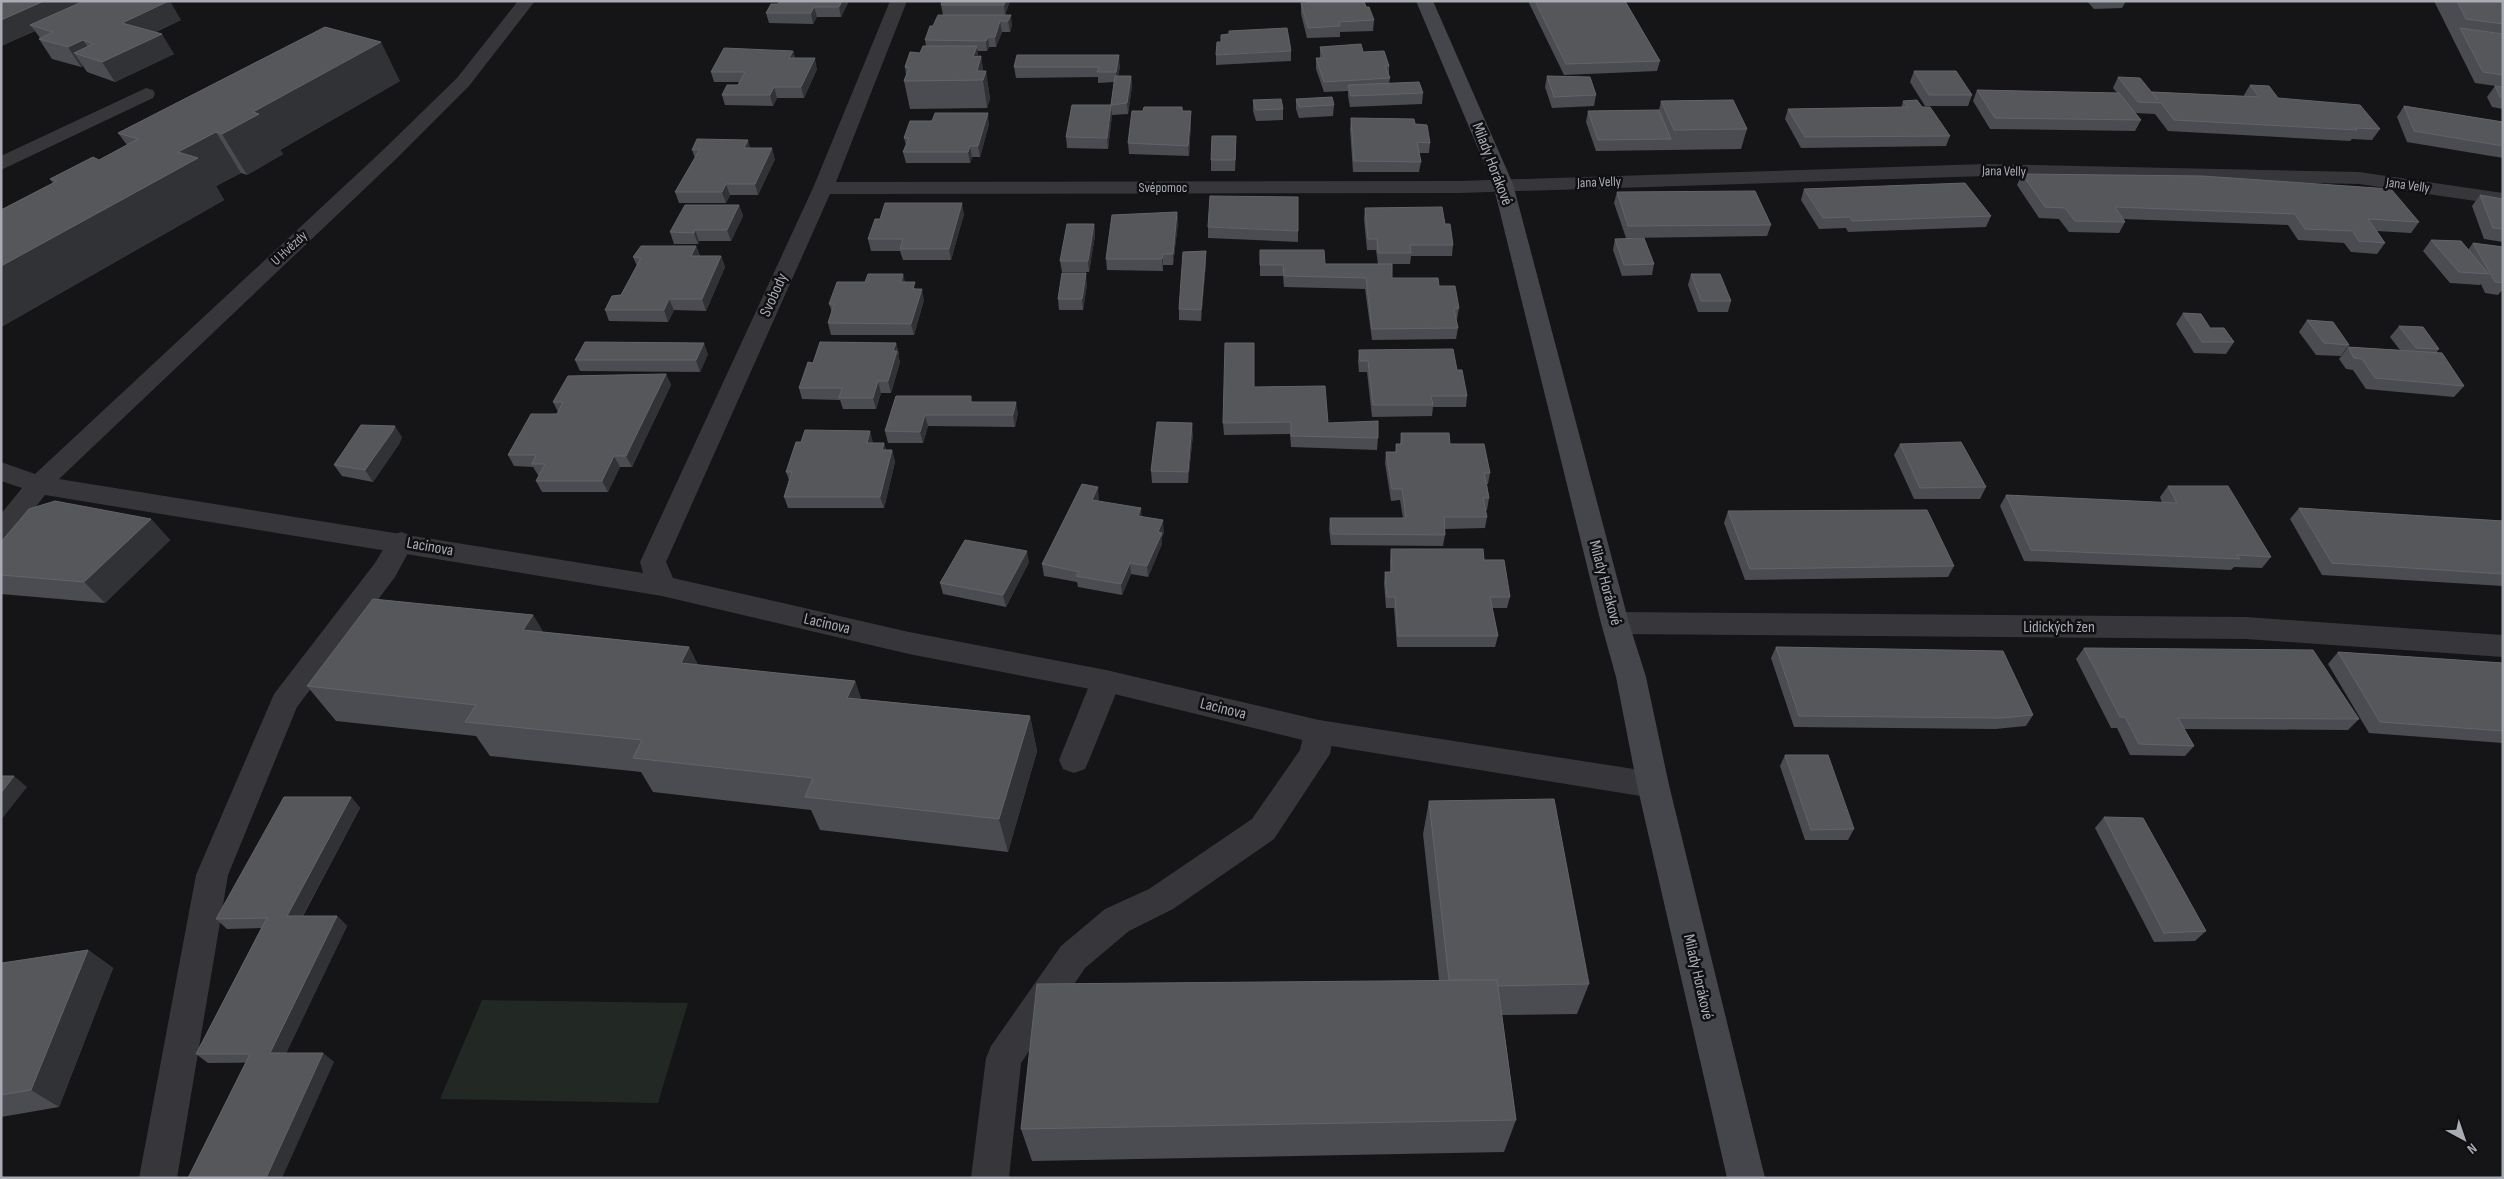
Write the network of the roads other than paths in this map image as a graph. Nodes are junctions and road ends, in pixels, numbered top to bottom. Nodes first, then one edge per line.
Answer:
1 (527, 1) edge
2 (899, 1) edge
3 (1424, 1) edge
4 (146, 94) dead end
5 (1, 164) edge
6 (1503, 184) junction
7 (823, 188) junction
8 (2503, 199) edge
9 (1, 471) edge
10 (39, 485) junction
11 (1, 533) edge
12 (402, 542) junction
13 (662, 586) junction
14 (1615, 623) junction
15 (2503, 646) edge
16 (1106, 681) junction
17 (1319, 732) junction
18 (1074, 760) dead end
19 (1653, 785) junction
20 (158, 1178) edge
21 (990, 1178) edge
22 (1746, 1178) edge

1 - 10 street, U Hvězdy
2 - 7 street, Svobody
3 - 6 main road, Milady Horákové
4 - 5 street
6 - 7 street, Svépomoc
6 - 8 street, Jana Velly
6 - 14 main road, Milady Horákové
7 - 13 street, Svobody
9 - 10 street, Lacinova
10 - 11 street, U Hvězdy
10 - 12 street, Lacinova
12 - 13 street, Lacinova
12 - 20 street
13 - 16 street, Lacinova
14 - 15 street, Lidických žen
14 - 19 main road, Milady Horákové
16 - 17 street, Lacinova
16 - 18 street
17 - 19 street, Lacinova
17 - 21 street
19 - 22 main road, Milady Horákové

